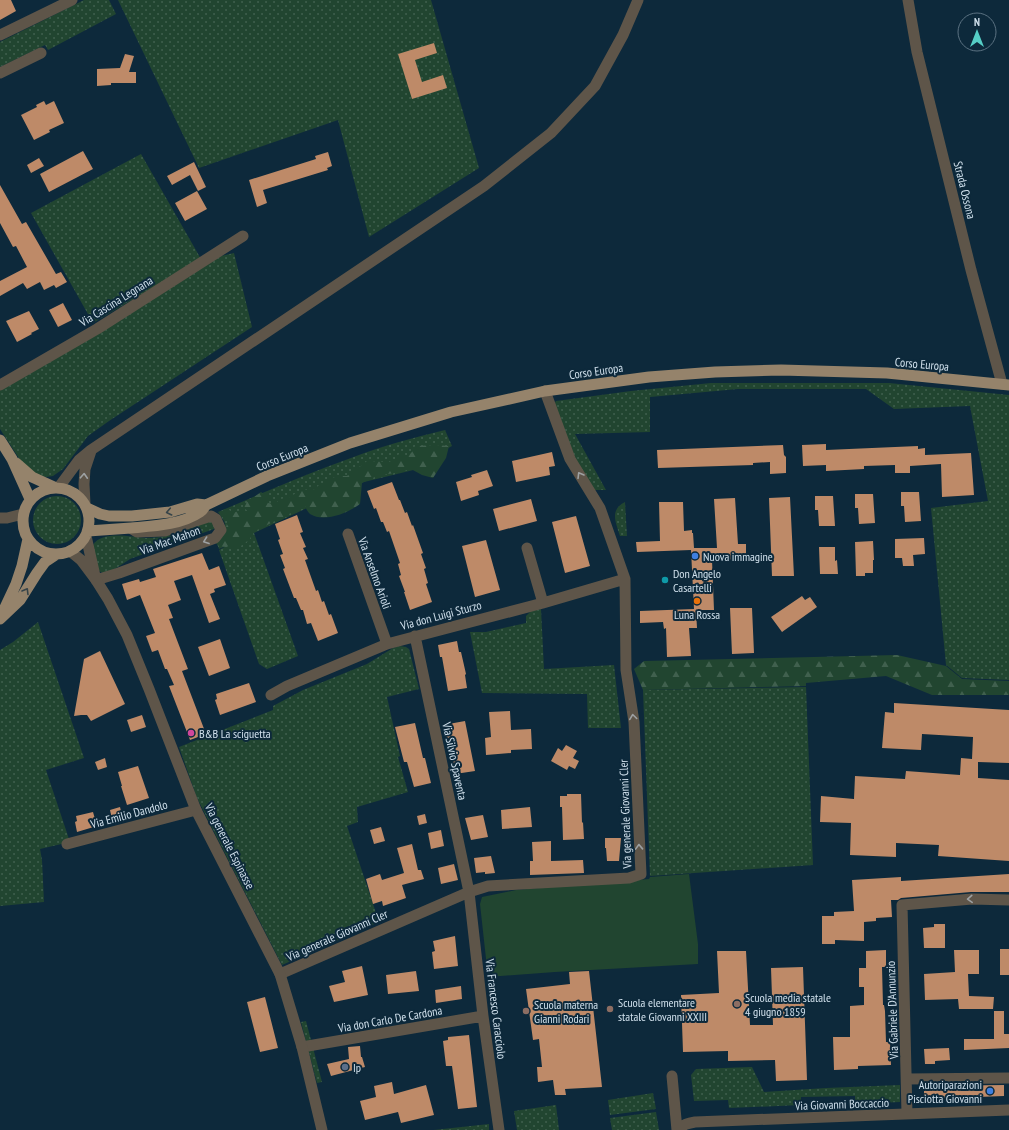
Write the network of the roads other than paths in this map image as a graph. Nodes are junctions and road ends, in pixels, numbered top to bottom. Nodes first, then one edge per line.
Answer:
1 (72, 0) edge
2 (638, 0) edge
3 (908, 0) edge
4 (0, 35) edge
5 (41, 53) dead end
6 (0, 73) edge
7 (243, 236) dead end
8 (0, 385) edge
9 (1006, 385) edge
10 (545, 391) junction
11 (0, 440) edge
12 (91, 450) junction
13 (12, 459) junction
14 (57, 487) junction
15 (30, 499) junction
16 (206, 505) junction
17 (86, 506) junction
18 (23, 514) junction
19 (0, 518) edge
20 (130, 528) junction
21 (87, 533) junction
22 (348, 534) dead end
23 (28, 539) junction
24 (527, 548) dead end
25 (70, 551) junction
26 (57, 554) junction
27 (96, 580) junction
28 (625, 580) junction
29 (543, 602) junction
30 (0, 619) edge
31 (414, 636) junction
32 (387, 644) junction
33 (271, 695) dead end
34 (196, 810) junction
35 (67, 844) dead end
36 (469, 892) junction
37 (1009, 900) edge
38 (280, 974) junction
39 (483, 1016) junction
40 (302, 1047) junction
41 (672, 1076) dead end
42 (1009, 1078) edge
43 (907, 1079) junction
44 (1009, 1110) edge
45 (907, 1114) junction
46 (322, 1130) edge
47 (499, 1130) edge
48 (678, 1130) edge

1 - 4 street
2 - 12 street
3 - 9 street, Strada Ossona
5 - 6 street
7 - 8 street, Via Cascina Legnana
9 - 10 main road, Corso Europa
10 - 16 main road, Corso Europa
28 -> 10 street, Via generale Giovanni Cler
11 - 13 main road
12 - 14 street
17 -> 12 street
13 - 14 main road
13 - 15 main road
14 - 15 main road
14 - 17 main road
15 - 18 main road
16 -> 17 main road, Corso Europa
16 - 20 main road, Corso Europa
17 - 21 main road
18 - 19 street
18 - 23 main road
20 - 21 main road, Corso Europa
20 -> 27 street, Via Mac Mahon
21 - 25 main road
21 - 27 street, Via generale Espinasse
22 - 32 street, Via Anselmo Arioli
23 - 26 main road
23 - 30 main road
24 - 29 street
25 - 26 main road
25 - 27 street, Via generale Espinasse
30 -> 26 main road
27 - 34 street, Via generale Espinasse
28 - 29 street, Via don Luigi Sturzo
36 -> 28 street, Via generale Giovanni Cler
29 - 31 street, Via don Luigi Sturzo
31 - 32 street, Via don Luigi Sturzo
31 - 36 street, Via Silvio Spaventa
32 - 33 street, Via don Luigi Sturzo
34 - 35 street, Via Emilio Dandolo
34 - 38 street, Via generale Espinasse
36 - 38 street, Via generale Giovanni Cler
36 - 39 street, Via Francesco Caracciolo
37 -> 43 street, Via Gabriele D'Annunzio
38 - 40 street, Via generale Espinasse
39 - 40 street, Via don Carlo De Cardona
39 - 47 street, Via Francesco Caracciolo
40 - 46 street, Via generale Espinasse
41 - 48 street
42 - 43 street
43 - 45 street, Via Gabriele D'Annunzio
44 - 45 street, Via Giovanni Boccaccio
45 - 48 street, Via Giovanni Boccaccio

